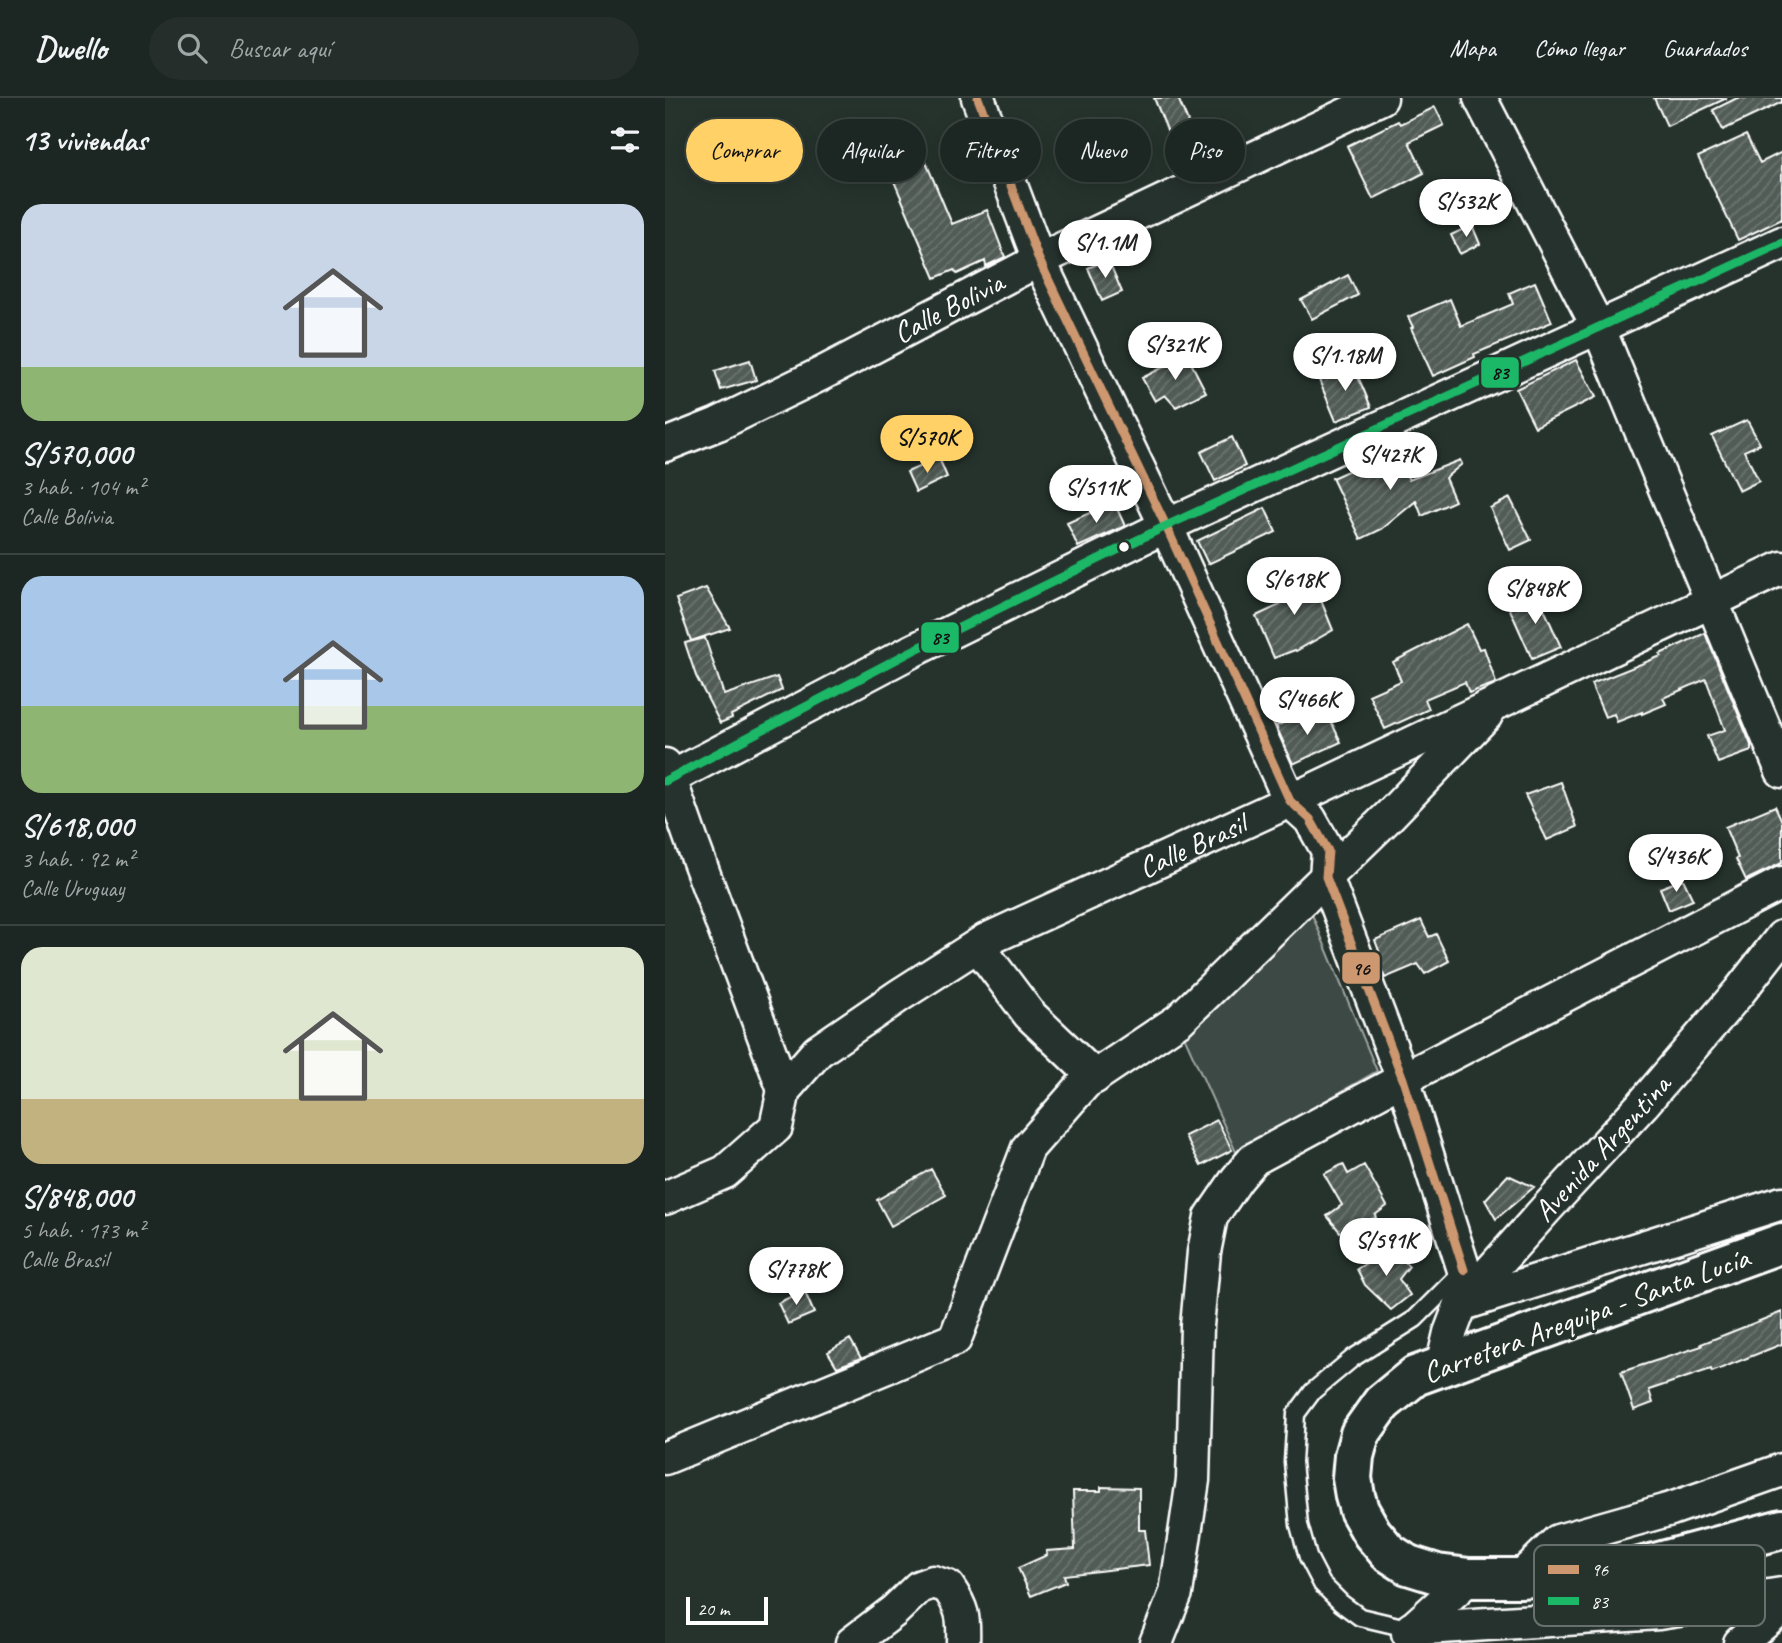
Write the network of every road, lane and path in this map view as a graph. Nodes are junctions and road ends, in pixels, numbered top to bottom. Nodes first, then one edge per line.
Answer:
1 (978, 98) edge
2 (1381, 98) edge
3 (1480, 98) edge
4 (1782, 243) edge
5 (1039, 260) junction
6 (1599, 329) junction
7 (665, 445) edge
8 (1166, 526) junction
9 (1782, 568) edge
10 (1712, 601) junction
11 (1499, 702) junction
12 (1782, 771) edge
13 (666, 782) edge
14 (1290, 801) junction
15 (1326, 877) junction
16 (1782, 883) edge
17 (1782, 937) edge
18 (978, 946) junction
19 (1095, 1077) junction
20 (1403, 1079) junction
21 (784, 1090) junction
22 (665, 1198) edge
23 (1782, 1203) edge
24 (1782, 1243) edge
25 (1464, 1270) joint
26 (1461, 1304) junction
27 (1442, 1367) junction
28 (665, 1458) edge
29 (1782, 1470) edge
30 (1782, 1529) edge
31 (1554, 1545) edge
32 (1722, 1545) edge
33 (1534, 1564) edge
34 (1534, 1577) edge
35 (1469, 1578) junction
36 (1520, 1578) junction
37 (1782, 1608) edge
38 (1765, 1622) edge
39 (1534, 1624) edge
40 (1760, 1626) edge
41 (1406, 1636) edge
42 (852, 1643) edge
43 (963, 1643) edge
44 (1156, 1643) edge
45 (1740, 1643) edge

1 - 5 street
2 - 5 street, Calle Bolivia
3 - 6 street
4 - 6 street
5 - 7 street, Calle Bolivia
5 - 8 street
6 - 8 street
6 - 10 street
8 - 13 street
8 - 14 street
9 - 10 street, Calle Brasil
10 - 11 street, Calle Brasil
10 - 12 street
11 - 14 street, Calle Brasil
11 - 15 street
13 - 21 street
14 - 15 street
14 - 18 street, Calle Brasil
15 - 19 street
15 - 20 street
16 - 20 street
17 - 26 street, Avenida Argentina
18 - 19 street
18 - 21 street, Calle Brasil
19 - 28 street
20 - 25 street
20 - 44 street
21 - 22 street, Calle Brasil
23 - 26 street
24 - 27 main road, Carretera Arequipa - Santa Lucía
25 - 41 lane
26 - 27 street, Avenida Argentina
27 - 35 main road, Carretera Arequipa - Santa Lucía
29 - 31 street
30 - 32 main road, Carretera Arequipa - Santa Lucía
33 - 36 street
34 - 36 main road, Carretera Arequipa - Santa Lucía
35 - 36 main road, Carretera Arequipa - Santa Lucía
35 - 41 street
37 - 38 street
39 - 41 street
40 - 45 street
42 - 43 street

